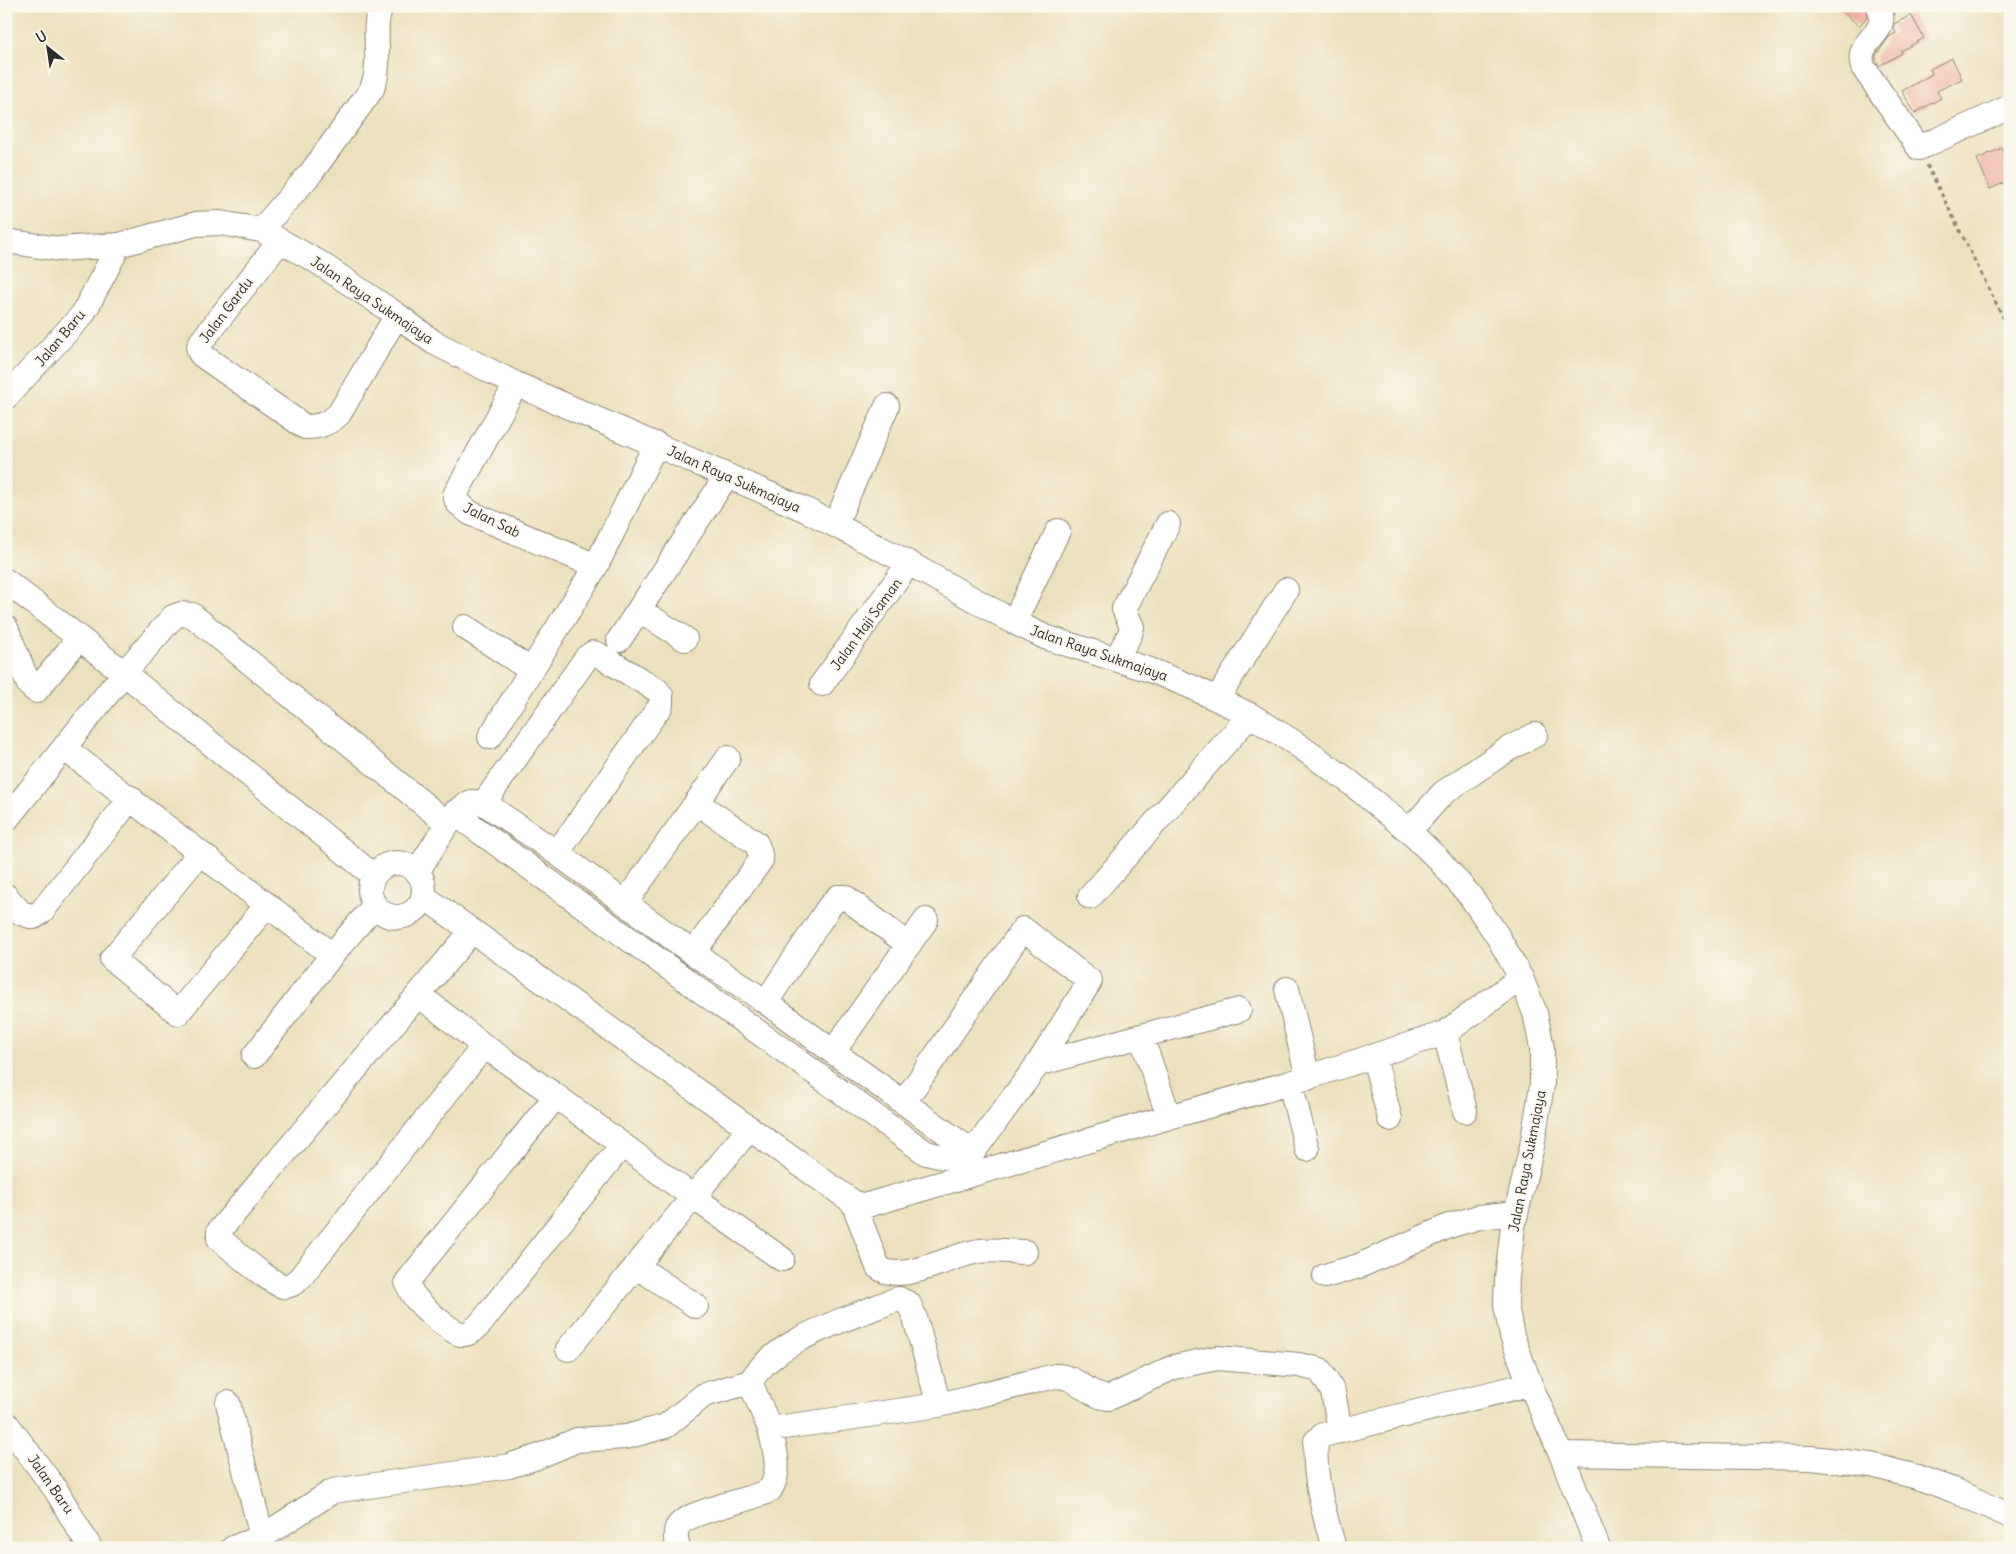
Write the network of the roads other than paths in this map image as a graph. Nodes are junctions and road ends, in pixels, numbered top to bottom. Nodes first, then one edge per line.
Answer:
1 (381, 6) edge
2 (1879, 6) edge
3 (2010, 107) edge
4 (270, 236) junction
5 (6, 242) edge
6 (119, 245) junction
7 (397, 314) junction
8 (516, 384) junction
9 (6, 397) edge
10 (887, 406) dead end
11 (656, 444) junction
12 (726, 477) junction
13 (1168, 524) dead end
14 (835, 525) junction
15 (1058, 531) dead end
16 (909, 563) junction
17 (596, 566) junction
18 (6, 581) edge
19 (1286, 590) dead end
20 (639, 610) junction
21 (1014, 622) junction
22 (465, 627) dead end
23 (6, 628) edge
24 (80, 638) junction
25 (685, 639) dead end
26 (619, 640) dead end
27 (1117, 658) junction
28 (532, 670) junction
29 (124, 673) junction
30 (822, 684) dead end
31 (1216, 699) junction
32 (1250, 715) junction
33 (1535, 735) dead end
34 (490, 737) dead end
35 (64, 748) junction
36 (728, 758) dead end
37 (131, 798) junction
38 (484, 803) junction
39 (697, 803) junction
40 (451, 818) junction
41 (6, 820) edge
42 (1409, 831) junction
43 (200, 853) junction
44 (557, 853) junction
45 (417, 872) junction
46 (374, 876) junction
47 (6, 896) edge
48 (423, 896) junction
49 (1090, 897) dead end
50 (625, 903) junction
51 (267, 905) junction
52 (375, 905) junction
53 (926, 920) dead end
54 (472, 931) junction
55 (909, 945) junction
56 (693, 952) junction
57 (332, 955) junction
58 (1521, 978) junction
59 (1287, 988) dead end
60 (419, 995) junction
61 (766, 1002) junction
62 (1239, 1010) dead end
63 (1445, 1033) junction
64 (1140, 1036) junction
65 (484, 1046) junction
66 (833, 1052) junction
67 (254, 1056) dead end
68 (1374, 1057) junction
69 (1038, 1064) junction
70 (1299, 1081) junction
71 (556, 1096) junction
72 (904, 1102) junction
73 (1466, 1111) dead end
74 (1169, 1117) junction
75 (1390, 1120) dead end
76 (750, 1128) junction
77 (622, 1145) junction
78 (1307, 1149) dead end
79 (974, 1152) junction
80 (693, 1197) junction
81 (853, 1202) junction
82 (1516, 1213) junction
83 (1024, 1252) dead end
84 (782, 1259) dead end
85 (636, 1266) junction
86 (1325, 1276) dead end
87 (696, 1306) dead end
88 (568, 1349) dead end
89 (750, 1382) junction
90 (1530, 1384) junction
91 (228, 1403) dead end
92 (939, 1405) junction
93 (6, 1423) edge
94 (770, 1430) junction
95 (1340, 1431) junction
96 (1562, 1454) junction
97 (2010, 1516) edge
98 (262, 1537) junction
99 (90, 1548) edge
100 (233, 1548) edge
101 (678, 1548) edge
102 (1334, 1548) edge
103 (1598, 1548) edge

1 - 4 street
2 - 3 street
4 - 6 street, Jalan Raya Sukmajaya
4 - 7 street, Jalan Raya Sukmajaya
4 - 7 street, Jalan Gardu
5 - 6 street, Jalan Raya Sukmajaya
6 - 9 street, Jalan Baru
7 - 8 street, Jalan Raya Sukmajaya
8 - 11 street, Jalan Raya Sukmajaya
8 - 17 street, Jalan Sab
10 - 14 street
11 - 12 street, Jalan Raya Sukmajaya
11 - 17 street
12 - 14 street, Jalan Raya Sukmajaya
12 - 20 street
13 - 27 street
14 - 16 street, Jalan Raya Sukmajaya
15 - 21 street
16 - 21 street, Jalan Raya Sukmajaya
16 - 30 street, Jalan Haji Saman
17 - 28 street
18 - 24 street
19 - 31 street
20 - 25 street
20 - 26 street
21 - 27 street, Jalan Raya Sukmajaya
22 - 28 street
23 - 24 street
24 - 29 street
27 - 31 street, Jalan Raya Sukmajaya
28 - 34 street
29 - 35 street
29 - 40 street
29 - 46 street
31 - 32 street, Jalan Raya Sukmajaya
32 - 42 street, Jalan Raya Sukmajaya
32 - 49 street
33 - 42 street
35 - 37 street
35 - 41 street
36 - 39 street
37 - 43 street
37 - 47 street
38 - 40 street
38 - 44 street
38 - 44 street
39 - 50 street
39 - 56 street
40 - 45 street
40 - 79 street
42 - 58 street, Jalan Raya Sukmajaya
43 - 51 street
43 - 51 street
44 - 50 street
45 - 46 street
45 - 48 street
46 - 52 street
48 - 52 street
48 - 54 street
50 - 56 street
51 - 57 street
52 - 57 street
53 - 55 street
54 - 60 street
54 - 76 street
55 - 61 street
55 - 66 street
56 - 61 street
57 - 67 street
58 - 63 street
58 - 82 street, Jalan Raya Sukmajaya
59 - 70 street
60 - 65 street
60 - 65 street
61 - 66 street
62 - 64 street
63 - 68 street
63 - 73 street
64 - 69 street
64 - 74 street
65 - 71 street
66 - 72 street
68 - 70 street
68 - 75 street
69 - 72 street
69 - 79 street
70 - 74 street
70 - 78 street
71 - 77 street
71 - 77 street
72 - 79 street
74 - 81 street
76 - 80 street
76 - 81 street
77 - 80 street
80 - 84 street
80 - 85 street
81 - 83 street
82 - 86 street
82 - 90 street, Jalan Raya Sukmajaya
85 - 87 street
85 - 88 street
89 - 92 street
89 - 94 street
89 - 98 street
90 - 95 street
90 - 96 street, Jalan Raya Sukmajaya
91 - 98 street
92 - 94 street
92 - 95 street
93 - 99 street, Jalan Baru
94 - 101 street
95 - 102 street
96 - 97 street
96 - 103 street, Jalan Raya Sukmajaya
98 - 100 street

